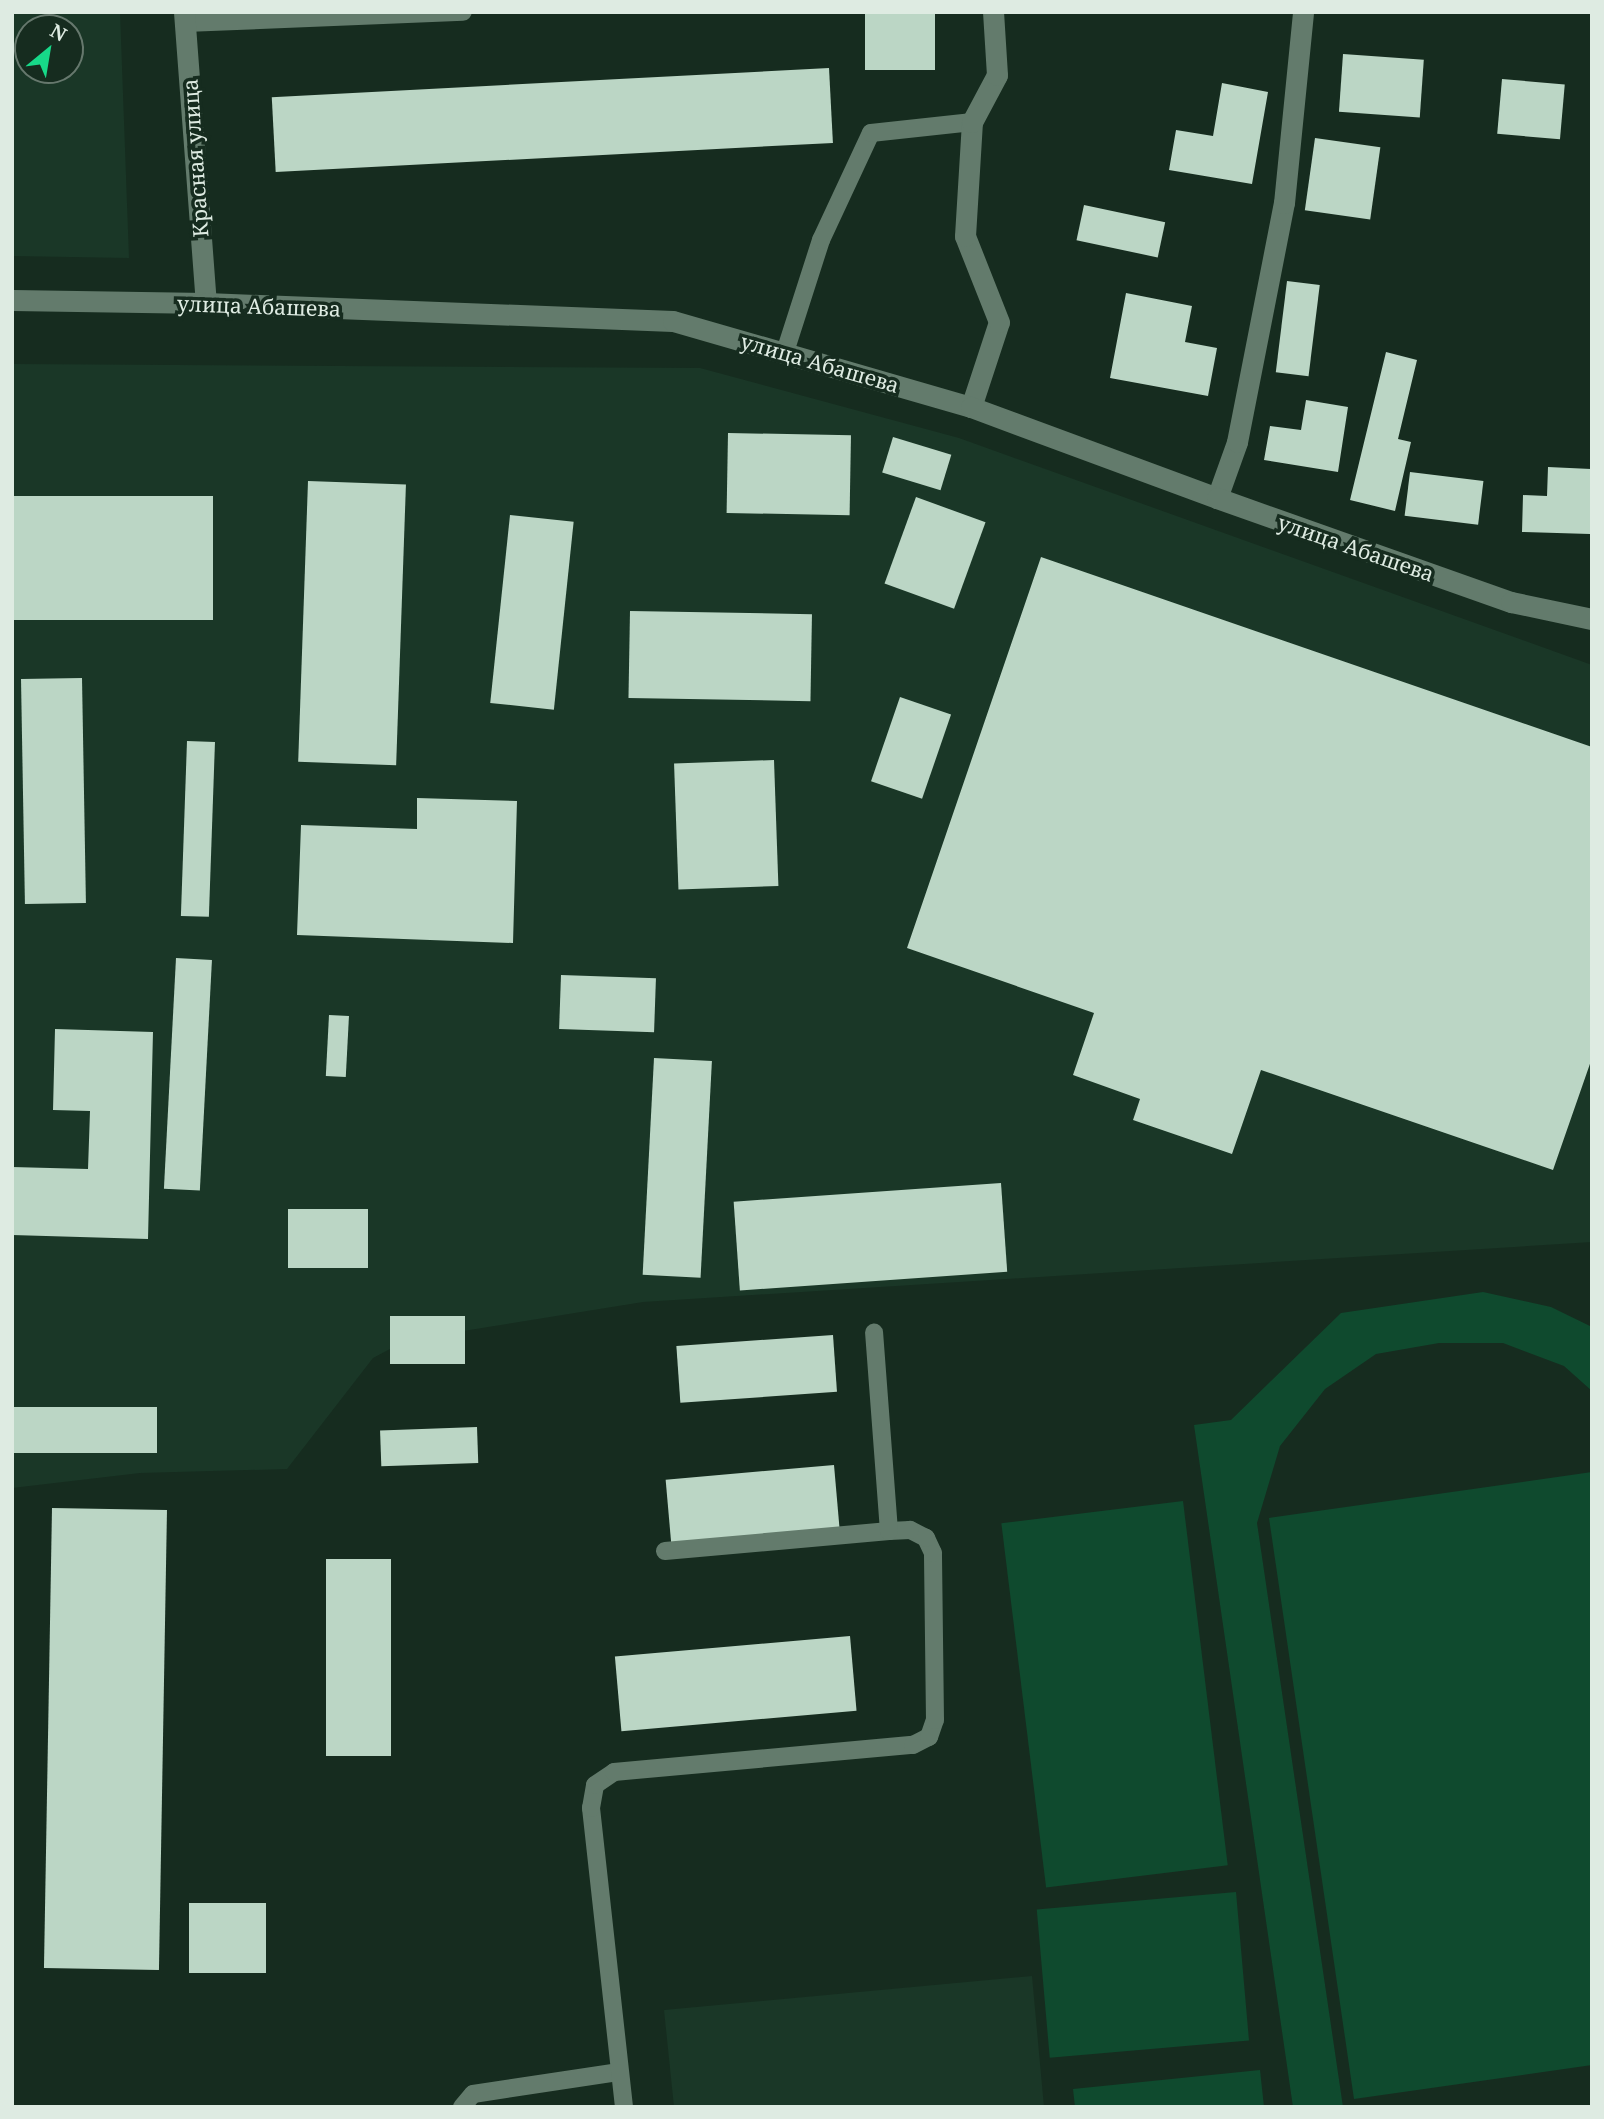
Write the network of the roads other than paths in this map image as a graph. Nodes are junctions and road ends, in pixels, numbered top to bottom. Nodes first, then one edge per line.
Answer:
1 (463, 12) edge
2 (993, 12) edge
3 (1303, 12) edge
4 (433, 13) edge
5 (185, 17) edge
6 (972, 122) junction
7 (12, 300) edge
8 (206, 303) junction
9 (785, 352) junction
10 (971, 407) junction
11 (1217, 498) junction
12 (1592, 619) edge
13 (874, 1333) dead end
14 (890, 1531) junction
15 (665, 1550) dead end
16 (619, 2072) junction
17 (462, 2107) edge
18 (624, 2107) edge

1 - 4 lane
2 - 6 street
3 - 11 street
4 - 5 lane
5 - 8 street, Красная улица
6 - 9 lane
6 - 10 street
7 - 8 street, улица Абашева
8 - 9 street, улица Абашева
9 - 10 street, улица Абашева
10 - 11 street, улица Абашева
11 - 12 street, улица Абашева
13 - 14 lane
14 - 15 lane
14 - 16 lane
16 - 17 lane
16 - 18 lane

